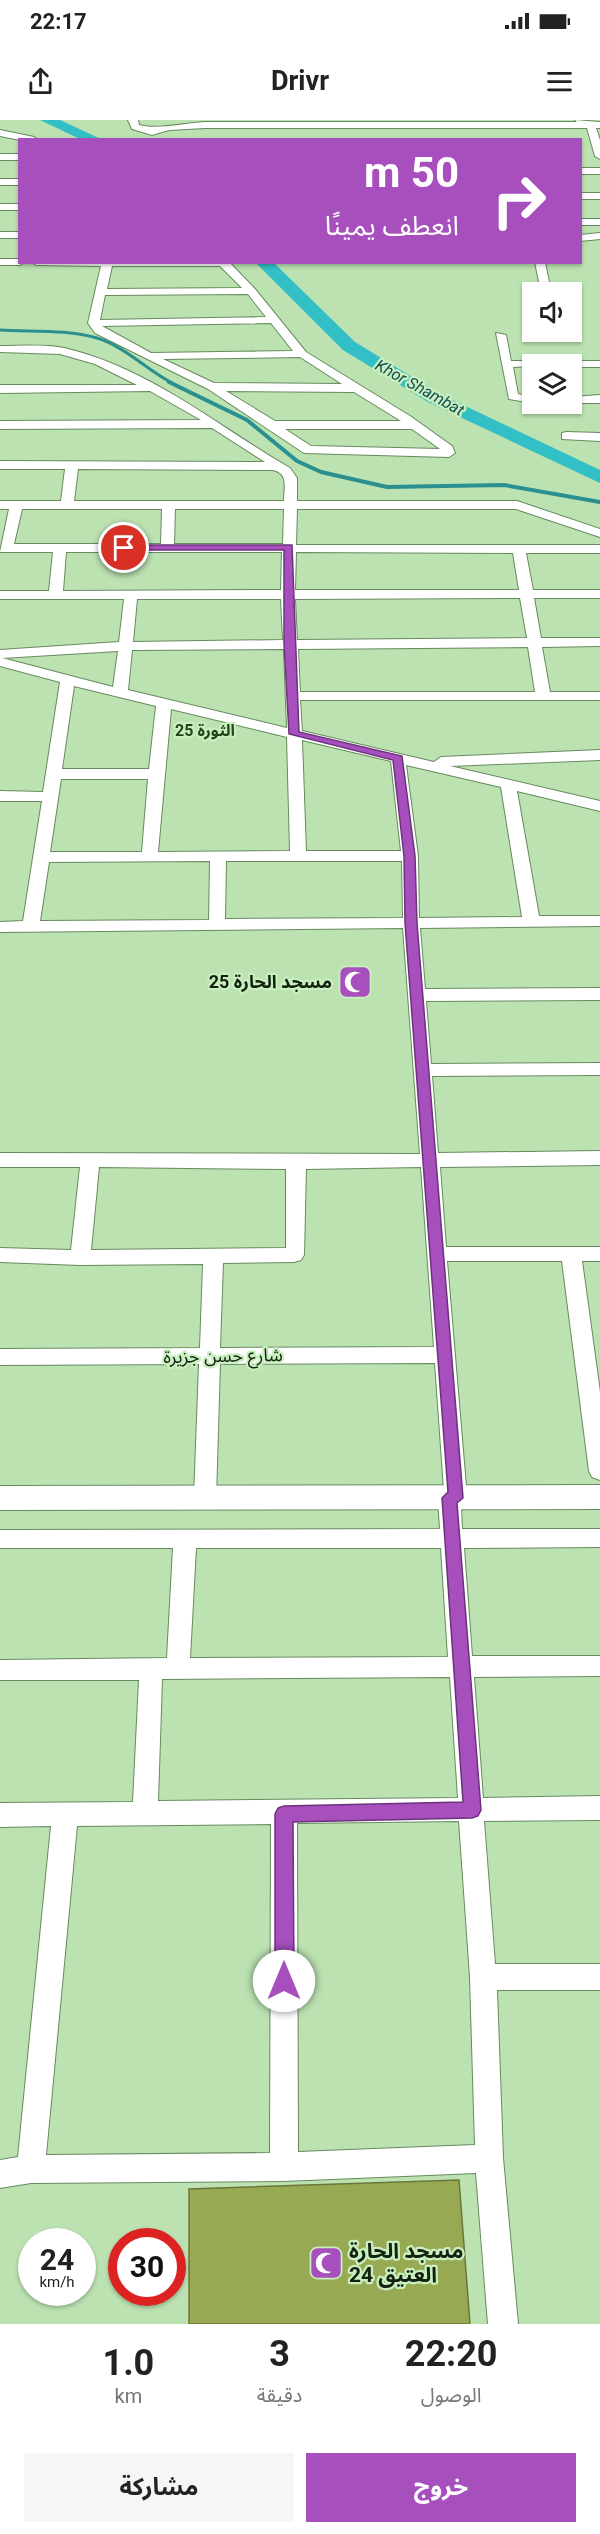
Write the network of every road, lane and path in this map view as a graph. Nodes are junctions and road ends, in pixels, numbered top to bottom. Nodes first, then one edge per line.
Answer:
1 (133, 120) edge
2 (580, 120) edge
3 (261, 122) edge
4 (385, 122) edge
5 (303, 125) junction
6 (447, 125) junction
7 (595, 125) edge
8 (179, 127) junction
9 (0, 133) edge
10 (24, 138) edge
11 (177, 138) edge
12 (304, 138) edge
13 (450, 138) edge
14 (596, 149) edge
15 (0, 157) edge
16 (18, 157) edge
17 (582, 171) edge
18 (600, 171) edge
19 (0, 182) edge
20 (18, 182) edge
21 (582, 196) edge
22 (600, 196) edge
23 (0, 207) edge
24 (18, 207) edge
25 (582, 222) edge
26 (600, 222) edge
27 (0, 235) edge
28 (18, 235) edge
29 (600, 236) edge
30 (582, 238) edge
31 (0, 262) edge
32 (18, 262) edge
33 (106, 264) edge
34 (223, 264) edge
35 (540, 264) edge
36 (544, 282) edge
37 (251, 291) junction
38 (100, 292) junction
39 (273, 320) junction
40 (94, 323) junction
41 (500, 335) dead end
42 (0, 349) edge
43 (302, 354) junction
44 (153, 358) junction
45 (507, 364) junction
46 (600, 364) edge
47 (212, 387) junction
48 (153, 388) junction
49 (356, 388) junction
50 (0, 389) edge
51 (522, 398) edge
52 (600, 399) edge
53 (582, 400) edge
54 (212, 424) junction
55 (413, 424) junction
56 (0, 425) edge
57 (272, 425) junction
58 (566, 436) dead end
59 (600, 437) edge
60 (0, 465) edge
61 (72, 465) junction
62 (282, 467) junction
63 (290, 504) junction
64 (0, 505) edge
65 (16, 505) junction
66 (67, 505) junction
67 (170, 505) junction
68 (600, 533) edge
69 (167, 547) junction
70 (289, 547) junction
71 (4, 548) edge
72 (60, 548) junction
73 (519, 548) junction
74 (600, 549) edge
75 (288, 593) junction
76 (56, 594) junction
77 (526, 594) junction
78 (600, 594) edge
79 (0, 595) edge
80 (131, 595) junction
81 (532, 642) junction
82 (600, 642) edge
83 (289, 643) junction
84 (126, 646) junction
85 (0, 654) edge
86 (0, 662) edge
87 (68, 679) junction
88 (120, 693) junction
89 (292, 696) junction
90 (543, 696) junction
91 (600, 696) edge
92 (164, 704) junction
93 (294, 734) junction
94 (600, 755) edge
95 (398, 758) junction
96 (421, 763) junction
97 (55, 774) junction
98 (156, 774) junction
99 (508, 785) junction
100 (0, 796) edge
101 (51, 797) junction
102 (600, 806) edge
103 (150, 856) junction
104 (298, 856) junction
105 (410, 856) junction
106 (42, 857) junction
107 (219, 857) junction
108 (531, 921) junction
109 (600, 921) edge
110 (411, 923) junction
111 (217, 925) junction
112 (0, 927) edge
113 (32, 927) junction
114 (600, 994) edge
115 (417, 995) junction
116 (600, 1068) edge
117 (424, 1070) junction
118 (600, 1158) edge
119 (0, 1160) edge
120 (90, 1161) junction
121 (431, 1161) junction
122 (296, 1162) junction
123 (437, 1254) junction
124 (571, 1254) junction
125 (600, 1254) edge
126 (0, 1255) edge
127 (213, 1257) junction
128 (80, 1258) junction
129 (446, 1355) junction
130 (593, 1356) edge
131 (0, 1357) edge
132 (211, 1357) junction
133 (600, 1471) edge
134 (600, 1497) edge
135 (0, 1498) edge
136 (205, 1498) junction
137 (452, 1498) junction
138 (600, 1538) edge
139 (0, 1539) edge
140 (453, 1539) junction
141 (185, 1540) junction
142 (461, 1666) junction
143 (600, 1666) edge
144 (178, 1669) junction
145 (0, 1670) edge
146 (151, 1670) junction
147 (600, 1808) edge
148 (472, 1810) junction
149 (145, 1812) junction
150 (284, 1814) junction
151 (0, 1815) edge
152 (65, 1815) junction
153 (483, 1977) junction
154 (600, 1977) edge
155 (489, 2158) junction
156 (284, 2167) junction
157 (31, 2169) junction
158 (0, 2174) edge
159 (503, 2324) edge

1 - 8 street
2 - 7 street
3 - 5 street
3 - 8 street
4 - 5 street
4 - 6 street
5 - 12 street
6 - 7 street
6 - 13 street
7 - 14 street
8 - 11 street
9 - 10 street
15 - 16 street
17 - 18 street
19 - 20 street
21 - 22 street
23 - 24 street
25 - 26 street
27 - 28 street
29 - 30 street
31 - 32 street
33 - 38 street
34 - 37 street
35 - 36 street
37 - 38 street
37 - 39 street
38 - 40 street
39 - 40 street
39 - 43 street
40 - 44 street
41 - 45 street
42 - 48 street
43 - 44 street
43 - 49 street
44 - 47 street
45 - 46 street
45 - 51 street
47 - 49 street
47 - 57 street
48 - 50 street
48 - 54 street
49 - 55 street
52 - 53 street
54 - 56 street
54 - 62 street
55 - 57 street
55 - 57 street
58 - 59 street
60 - 61 street
61 - 62 street
61 - 66 street
62 - 63 street
63 - 67 street
63 - 68 street
63 - 70 street
64 - 65 street
65 - 66 street
65 - 71 street
66 - 67 street
67 - 69 street
69 - 70 street
69 - 72 street
70 - 73 street
70 - 75 street
71 - 72 street
72 - 76 street
73 - 74 street
73 - 77 street
75 - 77 street
75 - 80 street
75 - 83 street
76 - 79 street
76 - 80 street
77 - 78 street
77 - 81 street
80 - 84 street
81 - 82 street
81 - 83 street
81 - 90 street
83 - 84 street
83 - 89 street
84 - 85 street
84 - 88 street
86 - 87 street
87 - 88 street
87 - 97 street
88 - 92 street
89 - 90 street
89 - 93 street
90 - 91 street
92 - 93 street
92 - 98 street
93 - 95 street
93 - 104 street
94 - 96 street
95 - 96 street
95 - 105 street
96 - 99 street
97 - 98 street
97 - 101 street
98 - 103 street
99 - 102 street
99 - 108 street
100 - 101 street
101 - 106 street
103 - 106 street
103 - 107 street
104 - 105 street
104 - 107 street
105 - 110 street
106 - 113 street
107 - 111 street
108 - 109 street
108 - 110 street
110 - 111 street
110 - 115 street
111 - 113 street
112 - 113 street
114 - 115 street
115 - 117 street
116 - 117 street
117 - 121 street
118 - 121 street
119 - 120 street
120 - 122 street
120 - 128 street
121 - 122 street
121 - 123 street
122 - 127 street
123 - 124 street
123 - 129 street
124 - 125 street
124 - 130 street
126 - 128 street
127 - 128 street
127 - 132 street
129 - 132 street, شارع حسن جزيرة
129 - 137 street
130 - 133 street
131 - 132 street, شارع حسن جزيرة
132 - 136 street
134 - 137 main road
135 - 136 main road
136 - 137 main road
137 - 140 street
138 - 140 street
139 - 141 street
140 - 141 street
140 - 142 street
141 - 144 street
142 - 143 street
142 - 144 street
142 - 148 street
144 - 146 street
145 - 146 street
146 - 149 street
147 - 148 street
148 - 150 street
148 - 153 street
149 - 150 street
149 - 152 street
150 - 156 street
151 - 152 street
152 - 157 street
153 - 154 street
153 - 155 street
155 - 156 street
155 - 159 street
156 - 157 street
157 - 158 street

